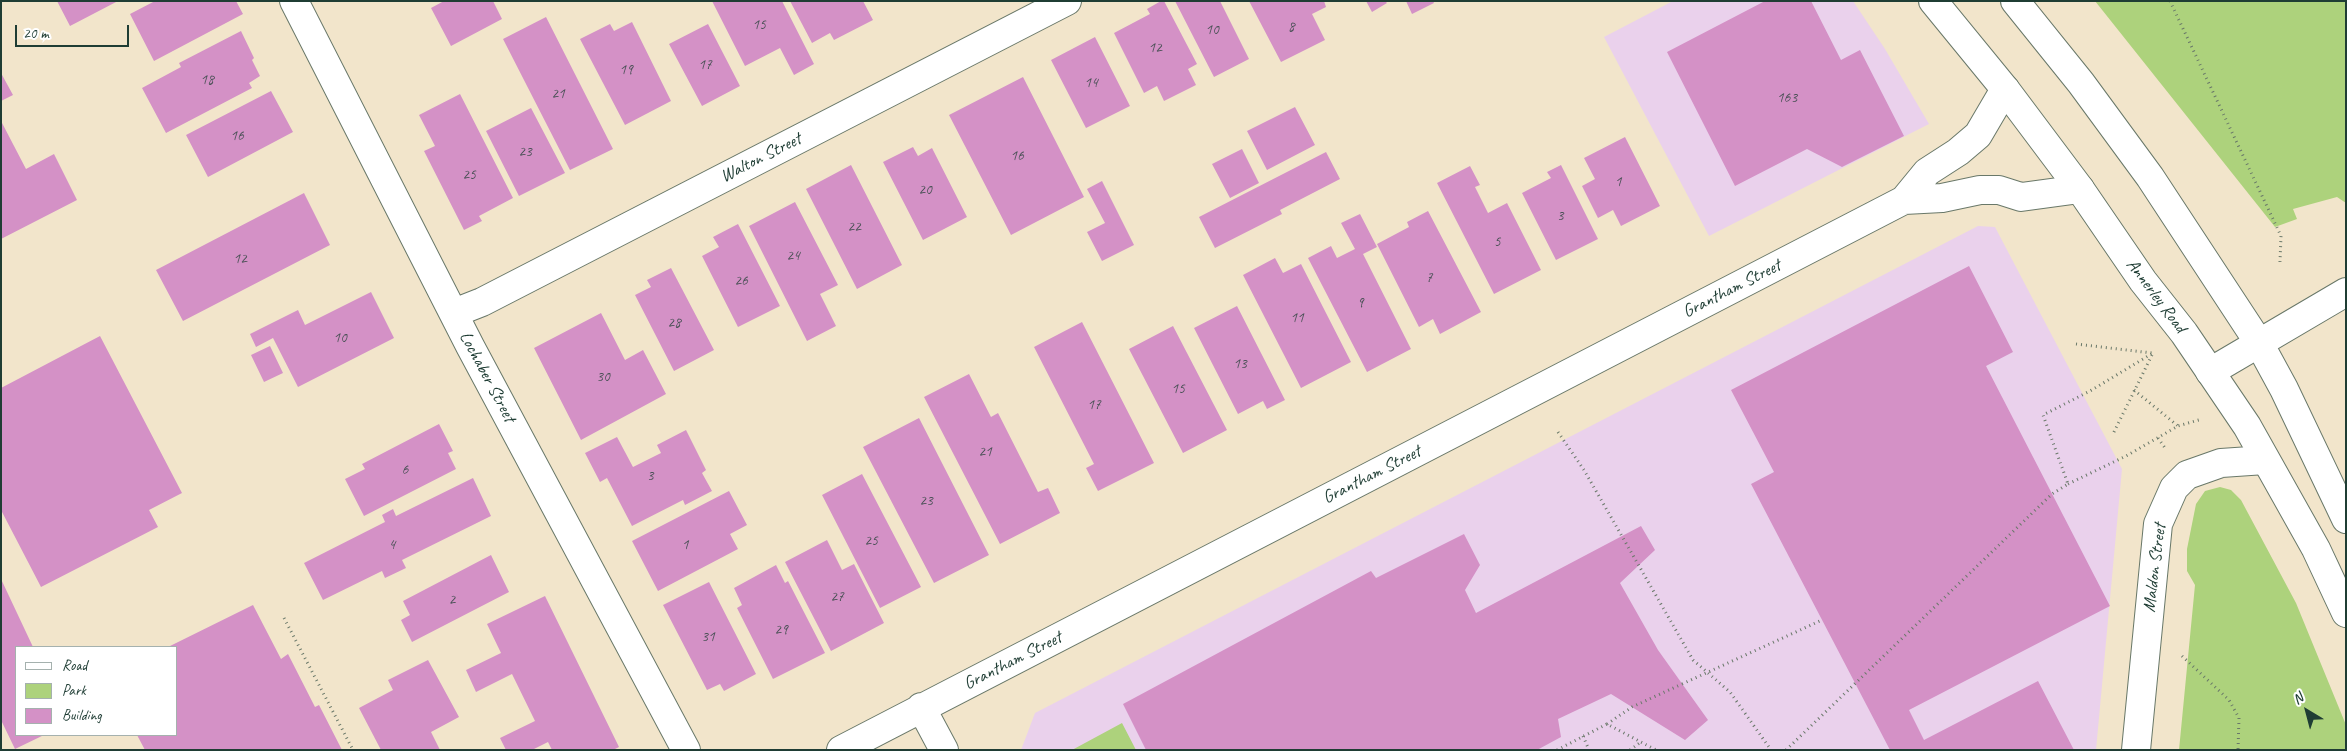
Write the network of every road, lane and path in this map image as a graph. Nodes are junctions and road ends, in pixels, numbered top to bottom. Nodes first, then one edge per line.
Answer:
1 (294, 1) edge
2 (1067, 1) edge
3 (1933, 1) edge
4 (2015, 1) edge
5 (2170, 1) edge
6 (2005, 89) junction
7 (2080, 189) junction
8 (1904, 200) junction
9 (2280, 262) dead end
10 (2346, 292) edge
11 (454, 313) junction
12 (2258, 342) junction
13 (2076, 344) dead end
14 (2153, 353) junction
15 (2210, 372) junction
16 (2134, 390) junction
17 (2210, 416) dead end
18 (2178, 426) junction
19 (1558, 432) dead end
20 (2113, 434) dead end
21 (2265, 460) junction
22 (2068, 484) junction
23 (2346, 520) edge
24 (2346, 613) edge
25 (284, 618) dead end
26 (1822, 620) dead end
27 (2182, 656) dead end
28 (921, 707) junction
29 (1607, 724) junction
30 (1583, 736) junction
31 (1642, 742) junction
32 (353, 750) edge
33 (686, 750) edge
34 (840, 750) edge
35 (944, 750) edge
36 (1557, 750) edge
37 (1589, 750) edge
38 (1630, 750) edge
39 (1656, 750) edge
40 (1771, 750) edge
41 (1786, 750) edge
42 (2136, 750) edge
43 (2238, 750) edge

1 - 11 street, Lochaber Street
2 - 11 street, Walton Street
3 - 6 street, Annerley Road
4 - 12 street
5 - 9 path
6 - 7 street, Annerley Road
6 - 8 street, Grantham Street
7 - 8 street, Grantham Street
7 - 15 street, Annerley Road
8 - 28 street, Grantham Street
10 - 12 street
11 - 33 street, Lochaber Street
12 - 15 street
12 - 23 street
13 - 14 path
14 - 16 path
14 - 22 path
15 - 21 street, Annerley Road
16 - 18 path
16 - 20 path
17 - 18 path
18 - 22 path
19 - 40 path
21 - 24 street, Annerley Road
21 - 42 street, Maldon Street
22 - 41 path
25 - 32 path
26 - 29 path, bridge
27 - 43 path
28 - 34 street, Grantham Street
28 - 35 street
29 - 30 path
29 - 31 path
30 - 36 path
30 - 37 path
31 - 38 path
31 - 39 path

